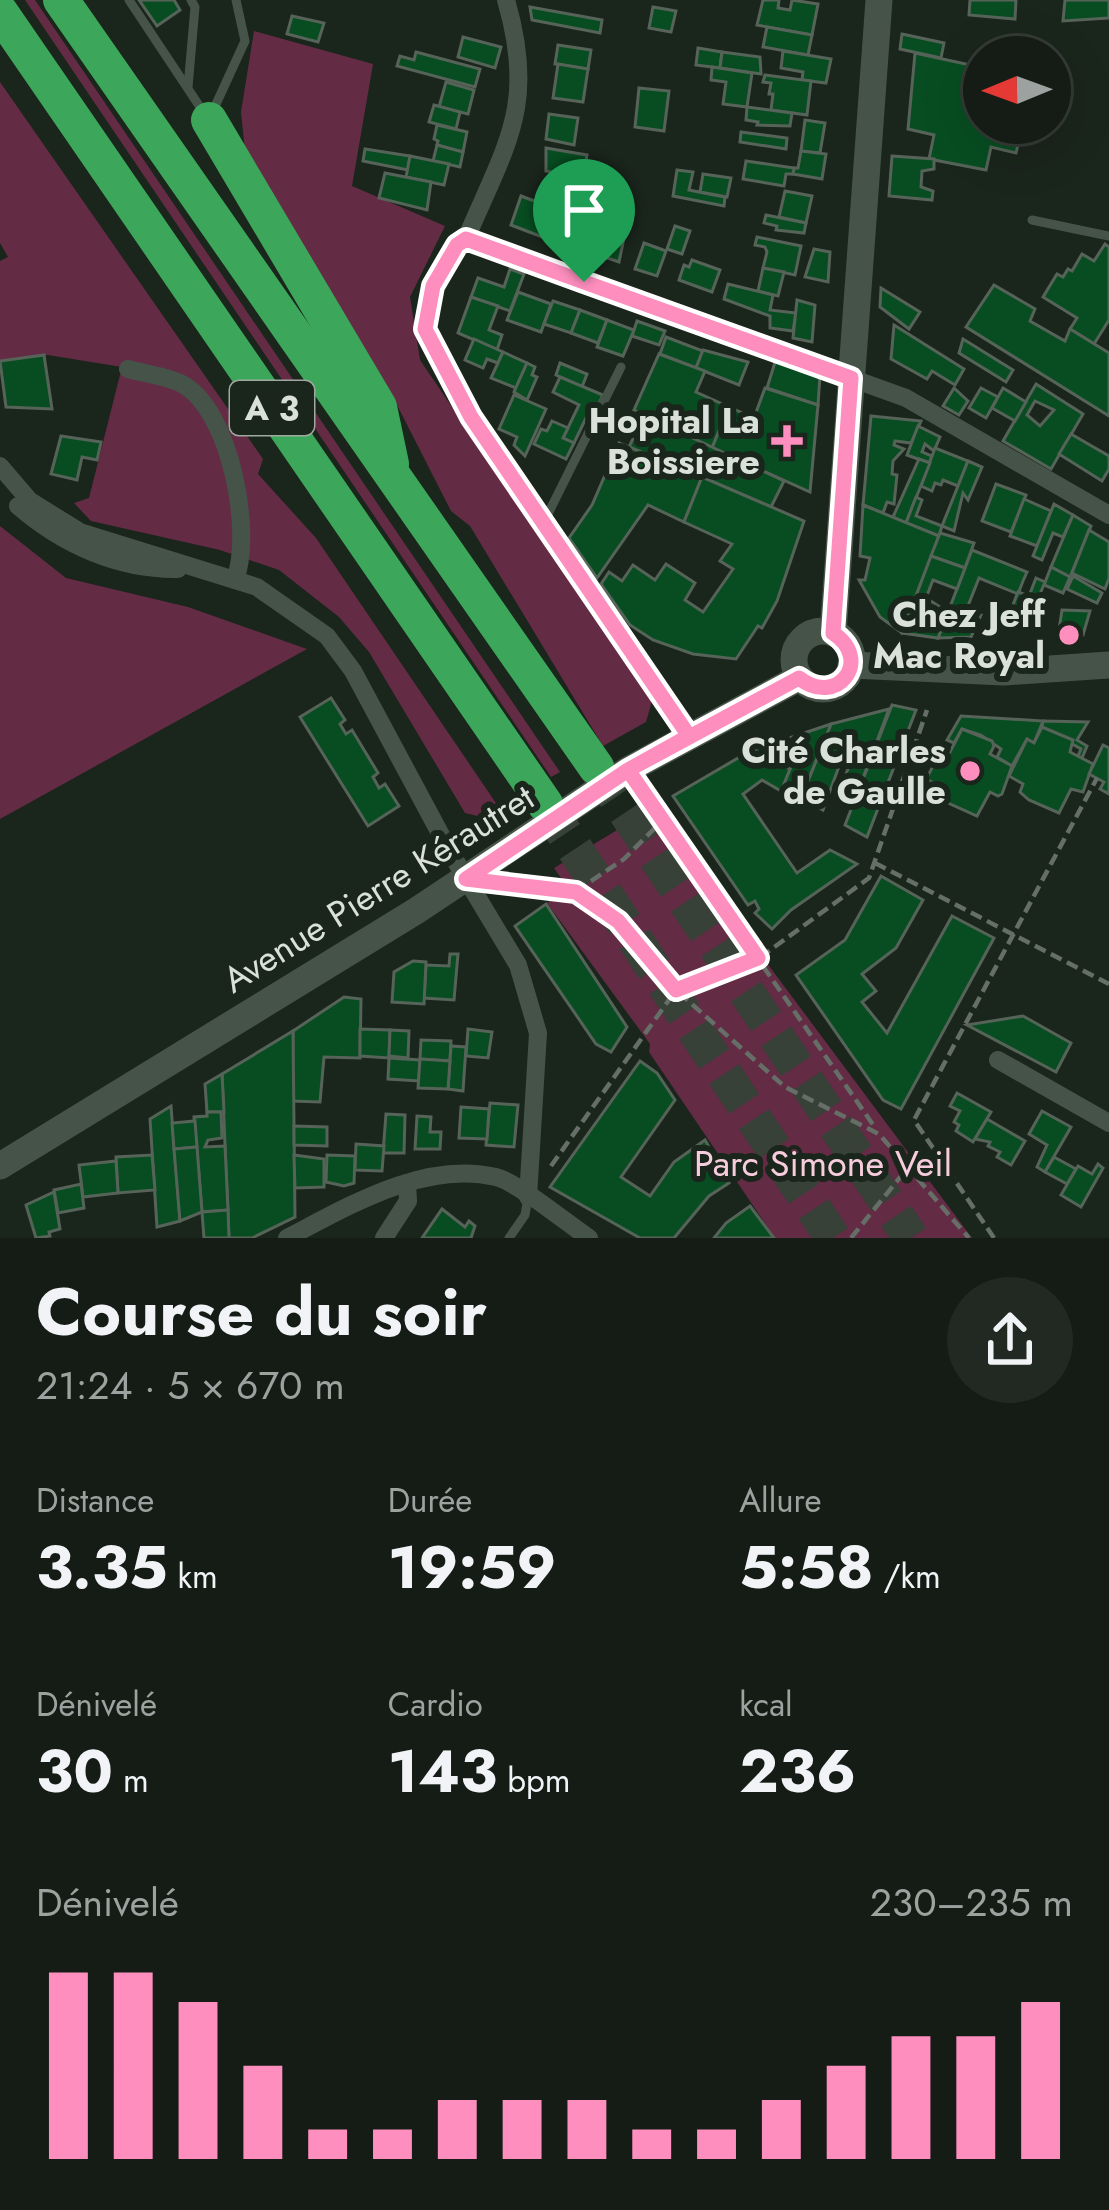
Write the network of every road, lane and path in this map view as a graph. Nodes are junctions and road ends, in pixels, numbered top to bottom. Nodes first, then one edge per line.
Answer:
1 (61, 0) edge
2 (129, 0) edge
3 (191, 0) edge
4 (236, 0) edge
5 (506, 0) edge
6 (879, 0) edge
7 (0, 12) edge
8 (188, 87) junction
9 (208, 120) junction
10 (1031, 220) dead end
11 (1109, 236) edge
12 (466, 239) junction
13 (621, 367) dead end
14 (128, 369) dead end
15 (851, 378) junction
16 (0, 466) edge
17 (394, 480) junction
18 (0, 484) edge
19 (1109, 515) edge
20 (544, 522) junction
21 (196, 569) junction
22 (235, 580) junction
23 (833, 633) junction
24 (851, 665) junction
25 (1109, 665) edge
26 (1044, 672) junction
27 (799, 678) junction
28 (1109, 684) edge
29 (927, 710) dead end
30 (689, 736) junction
31 (612, 768) junction
32 (1097, 778) dead end
33 (544, 804) tunnel mouth
34 (661, 822) junction
35 (874, 862) junction
36 (466, 879) junction
37 (576, 892) junction
38 (1012, 934) junction
39 (758, 958) junction
40 (1109, 984) edge
41 (676, 990) junction
42 (998, 1060) dead end
43 (1109, 1123) edge
44 (879, 1134) junction
45 (0, 1166) edge
46 (910, 1166) junction
47 (407, 1183) junction
48 (528, 1197) junction
49 (860, 1227) junction
50 (287, 1238) edge
51 (384, 1238) edge
52 (509, 1238) edge
53 (589, 1238) edge
54 (850, 1238) edge
55 (868, 1238) edge
56 (969, 1238) edge
57 (994, 1238) edge

1 - 17 highway, A 3
2 - 8 lane
3 - 8 lane
4 - 9 lane
5 - 12 street
6 - 15 main road
7 - 33 highway, A 3
8 - 9 lane
9 - 17 highway
10 - 11 lane
12 - 15 street
12 - 20 street
13 - 20 lane
14 - 22 street
15 - 19 street
15 - 23 main road
16 - 21 street
17 - 31 highway, A 3
18 - 21 street
20 - 30 street
21 - 22 street
22 - 36 street
23 - 24 main road
23 - 27 main road
24 - 26 main road
24 - 27 main road
25 - 26 main road
26 - 28 main road
27 - 30 main road, Avenue Pierre Kérautret
29 - 35 path
30 - 31 main road, Avenue Pierre Kérautret
31 - 34 path
31 - 36 main road, Avenue Pierre Kérautret
32 - 38 path
34 - 37 path
34 - 39 path
35 - 38 path
35 - 39 path
36 - 37 path
36 - 45 main road, Avenue Pierre Kérautret
36 - 48 street
37 - 41 path
38 - 40 path
38 - 57 path
39 - 41 path
39 - 44 path
41 - 44 path
41 - 48 path
42 - 43 street
44 - 46 path
46 - 49 path
46 - 56 path
47 - 48 street
47 - 50 street
47 - 51 street
48 - 52 lane
48 - 53 street
49 - 54 path
49 - 55 path

